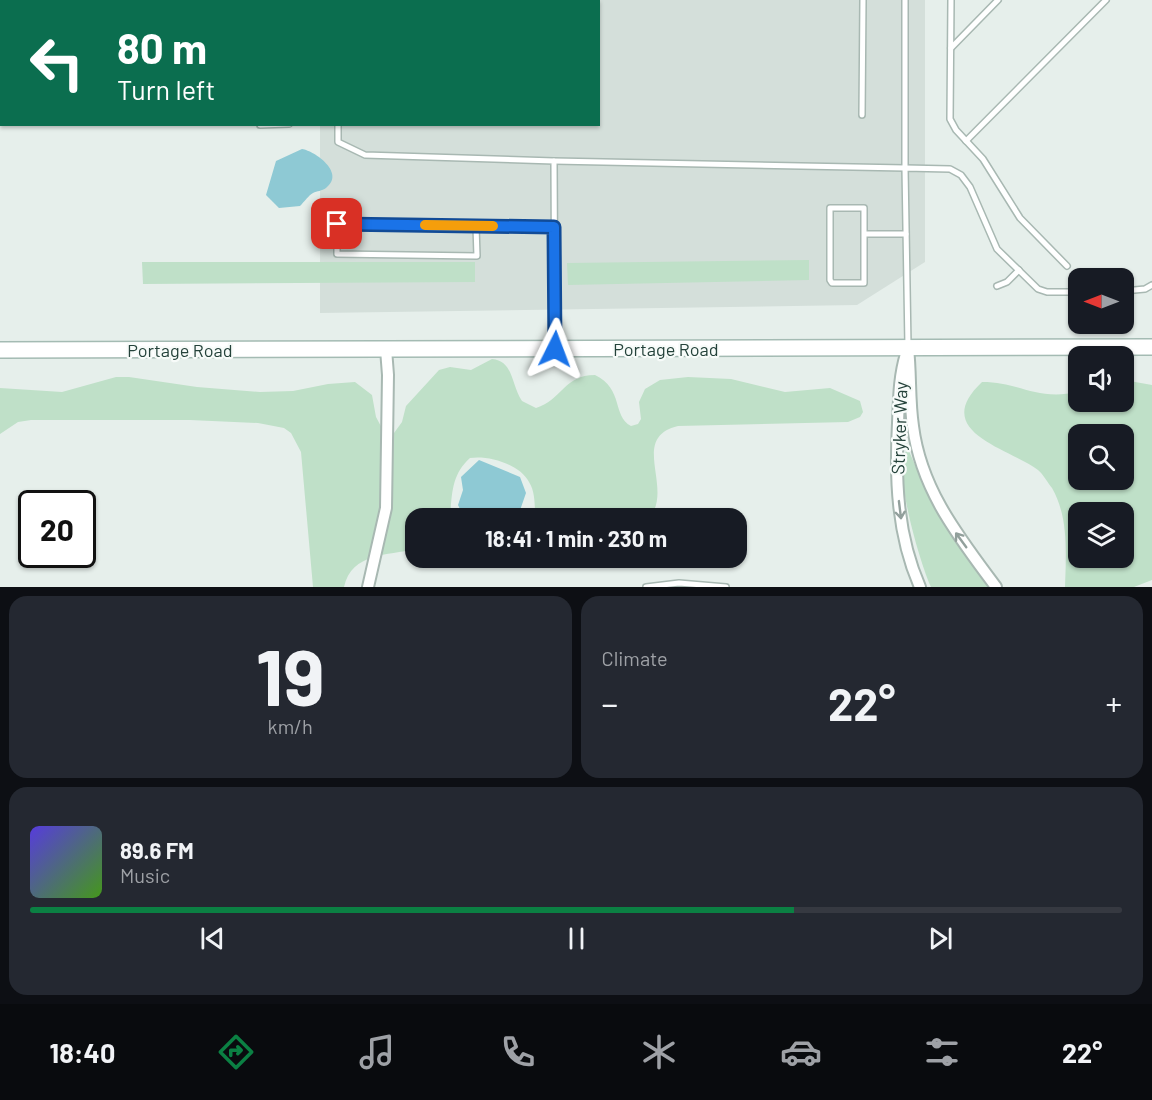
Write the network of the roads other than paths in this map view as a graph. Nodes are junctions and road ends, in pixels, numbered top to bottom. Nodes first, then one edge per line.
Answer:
1 (863, 0) edge
2 (905, 0) edge
3 (951, 0) edge
4 (998, 0) edge
5 (1106, 0) edge
6 (951, 48) junction
7 (862, 115) dead end
8 (338, 126) edge
9 (966, 141) junction
10 (554, 161) junction
11 (904, 168) junction
12 (476, 226) junction
13 (554, 227) junction
14 (865, 234) junction
15 (906, 234) junction
16 (1067, 266) dead end
17 (1019, 270) junction
18 (1152, 285) edge
19 (997, 286) dead end
20 (1134, 291) edge
21 (1068, 292) edge
22 (1152, 347) edge
23 (908, 348) junction
24 (555, 349) junction
25 (0, 350) edge
26 (386, 350) junction
27 (713, 586) edge
28 (368, 587) edge
29 (646, 587) edge
30 (726, 587) edge
31 (921, 587) edge
32 (996, 587) edge

1 - 7 lane
2 - 11 lane
3 - 6 lane
4 - 6 lane
5 - 9 lane
6 - 9 lane
8 - 10 lane
9 - 16 lane
10 - 11 lane
10 - 13 lane
11 - 15 lane
11 - 17 lane
12 - 12 lane
12 - 13 lane
13 - 24 lane
14 - 14 lane
14 - 15 lane
15 - 23 lane
17 - 19 lane
17 - 21 lane
18 - 20 lane
22 - 23 main road, Portage Road
23 - 24 main road, Portage Road
23 -> 31 street, Stryker Way
32 -> 23 street, Stryker Way
24 - 26 main road, Portage Road
25 - 26 main road, Portage Road
26 - 28 street
27 - 29 lane
27 - 30 lane

